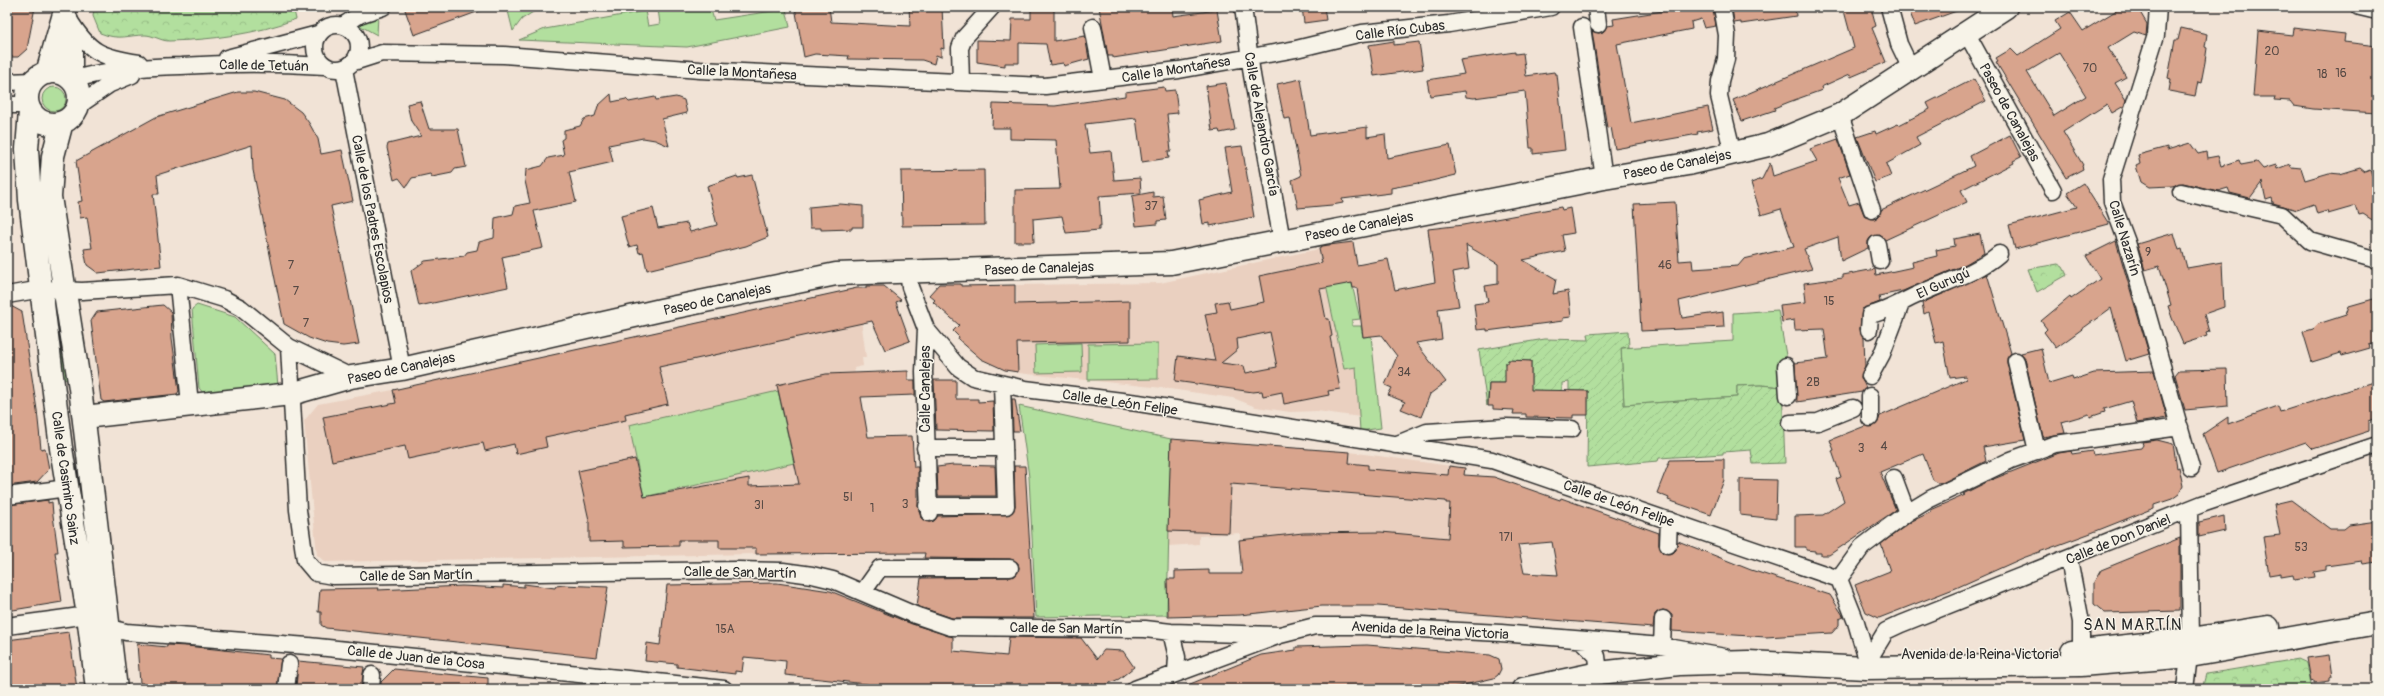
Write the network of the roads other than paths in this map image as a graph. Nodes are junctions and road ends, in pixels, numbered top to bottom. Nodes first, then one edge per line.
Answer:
1 (383, 7) edge
2 (992, 7) edge
3 (1243, 7) edge
4 (1551, 7) edge
5 (1596, 7) edge
6 (1722, 7) edge
7 (1889, 7) edge
8 (2158, 7) edge
9 (2360, 7) edge
10 (66, 10) edge
11 (1992, 10) edge
12 (2377, 11) edge
13 (1598, 24) dead end
14 (344, 25) junction
15 (1582, 27) dead end
16 (1093, 28) dead end
17 (318, 34) junction
18 (1967, 34) junction
19 (359, 38) junction
20 (382, 53) junction
21 (1250, 57) junction
22 (202, 65) junction
23 (349, 65) junction
24 (157, 66) junction
25 (325, 66) junction
26 (1911, 69) junction
27 (40, 77) junction
28 (72, 79) junction
29 (1103, 79) junction
30 (7, 82) edge
31 (961, 82) junction
32 (7, 103) edge
33 (78, 106) junction
34 (29, 108) junction
35 (1840, 115) junction
36 (62, 122) junction
37 (1733, 154) junction
38 (1604, 178) junction
39 (2053, 190) dead end
40 (2181, 192) dead end
41 (1872, 210) dead end
42 (1282, 240) junction
43 (1877, 244) dead end
44 (1999, 254) dead end
45 (2377, 260) edge
46 (1880, 261) dead end
47 (908, 271) junction
48 (178, 285) junction
49 (42, 289) junction
50 (74, 290) junction
51 (7, 295) edge
52 (1901, 304) junction
53 (926, 329) junction
54 (1869, 330) dead end
55 (289, 347) junction
56 (2016, 360) dead end
57 (1786, 366) dead end
58 (402, 369) junction
59 (1870, 376) dead end
60 (351, 377) junction
61 (1002, 384) junction
62 (291, 394) junction
63 (1788, 396) dead end
64 (1870, 396) dead end
65 (190, 404) junction
66 (1853, 408) dead end
67 (84, 417) junction
68 (1870, 418) dead end
69 (1790, 423) dead end
70 (2180, 427) junction
71 (1572, 430) dead end
72 (1395, 445) junction
73 (2377, 445) edge
74 (925, 448) junction
75 (1004, 448) junction
76 (2037, 451) junction
77 (2191, 468) dead end
78 (1894, 478) dead end
79 (67, 488) junction
80 (7, 496) edge
81 (2189, 510) junction
82 (1907, 513) junction
83 (1669, 520) junction
84 (1668, 545) dead end
85 (2069, 559) junction
86 (1010, 568) dead end
87 (1839, 578) junction
88 (863, 592) junction
89 (2377, 610) edge
90 (88, 615) junction
91 (1663, 619) dead end
92 (2377, 623) edge
93 (7, 626) edge
94 (109, 628) junction
95 (1171, 632) junction
96 (1280, 635) junction
97 (1582, 641) junction
98 (1662, 646) junction
99 (2191, 647) junction
100 (1868, 654) junction
101 (2081, 658) junction
102 (1748, 662) junction
103 (290, 664) dead end
104 (1176, 672) junction
105 (1599, 674) junction
106 (97, 689) edge
107 (116, 689) edge
108 (286, 689) edge
109 (724, 689) edge
110 (1135, 689) edge
111 (1523, 689) edge
112 (2185, 689) edge

1 - 14 street
2 - 31 street
3 - 21 street, Calle de Alejandro García
4 - 21 street, Calle Río Cubas
5 - 13 street
6 - 37 street
7 - 26 street
8 - 70 street, Calle Nazarín
9 - 12 street
10 - 24 street, Calle de Tetuán
10 - 27 main road
10 - 28 main road
11 - 18 main road, Paseo de Canalejas
14 - 17 street
14 - 19 street
15 - 38 street
16 - 29 street, Calle la Montañesa
17 - 22 street, Calle de Tetuán
17 - 25 street
18 - 26 main road, Paseo de Canalejas
18 - 39 street, Paseo de Canalejas
19 - 20 street
19 - 23 street
20 - 23 street, Calle la Montañesa
20 - 31 street, Calle la Montañesa
21 - 29 street, Calle la Montañesa
21 - 42 street, Calle de Alejandro García
22 - 24 street, Calle de Tetuán
22 - 25 street, Calle de Tetuán
23 - 25 street
23 - 58 street, Calle de los Padres Escolapios
24 - 28 street, Calle de Tetuán
24 - 33 street, Calle de Tetuán
26 - 35 main road, Paseo de Canalejas
27 - 28 main road
27 - 30 street
27 - 34 main road
28 - 33 main road
29 - 31 street, Calle la Montañesa
32 - 34 street
33 - 36 main road
34 - 36 main road
34 - 49 main road, Calle de Casimiro Sainz
35 - 37 main road, Paseo de Canalejas
35 - 41 street
36 - 50 main road, Calle de Casimiro Sainz
37 - 38 main road, Paseo de Canalejas
38 - 42 main road, Paseo de Canalejas
40 - 45 street
42 - 47 main road, Paseo de Canalejas
43 - 46 street
44 - 52 street, El Gurugú
47 - 53 street, Calle de León Felipe
47 - 58 main road, Paseo de Canalejas
48 - 50 street
48 - 55 street
48 - 65 street
49 - 50 street
49 - 51 street
49 - 79 main road, Calle de Casimiro Sainz
50 - 67 main road, Calle de Casimiro Sainz
52 - 54 street, El Gurugú
52 - 59 street
53 - 61 street, Calle de León Felipe
53 - 74 street, Calle Canalejas
55 - 60 street
55 - 62 street
56 - 76 street
57 - 63 street
58 - 60 main road, Paseo de Canalejas
60 - 62 main road, Paseo de Canalejas
61 - 72 street, Calle de León Felipe
61 - 75 street, Calle Canalejas
62 - 65 main road, Paseo de Canalejas
62 - 88 street, Calle de San Martín
64 - 68 street
65 - 67 main road, Paseo de Canalejas
66 - 69 street
67 - 94 main road, Calle de Casimiro Sainz
70 - 76 street
70 - 77 street, Calle Nazarín
71 - 72 street
72 - 83 street, Calle de León Felipe
73 - 81 street, Calle de Don Daniel
74 - 75 street, Calle Canalejas
74 - 75 street, Calle Canalejas
76 - 82 street
78 - 82 street
79 - 80 street
79 - 90 main road, Calle de Casimiro Sainz
81 - 85 street, Calle de Don Daniel
81 - 99 street
82 - 87 street
83 - 84 street
83 - 87 street, Calle de León Felipe
85 - 100 street, Calle de Don Daniel
85 - 101 street
86 - 88 street
87 - 100 street
88 - 95 street, Calle de San Martín
89 - 99 main road, Avenida de la Reina Victoria
90 - 93 street
90 - 94 street, Calle de Juan de la Cosa
90 - 106 main road, Calle de Casimiro Sainz
91 - 98 street
92 - 99 main road, Avenida de la Reina Victoria
94 - 107 main road, Calle de Casimiro Sainz
94 - 109 street, Calle de Juan de la Cosa
95 - 96 street, Avenida de la Reina Victoria
95 - 104 street
96 - 97 street, Avenida de la Reina Victoria
96 - 104 street, Avenida de la Reina Victoria
97 - 98 street, Avenida de la Reina Victoria
97 - 105 street
98 - 102 street, Avenida de la Reina Victoria
99 - 101 main road, Avenida de la Reina Victoria
99 - 112 street
100 - 101 main road, Avenida de la Reina Victoria
100 - 102 main road, Avenida de la Reina Victoria
101 - 102 main road, Avenida de la Reina Victoria
102 - 105 main road, Avenida de la Reina Victoria
103 - 108 street
104 - 110 street, Avenida de la Reina Victoria
105 - 111 main road, Avenida de la Reina Victoria

